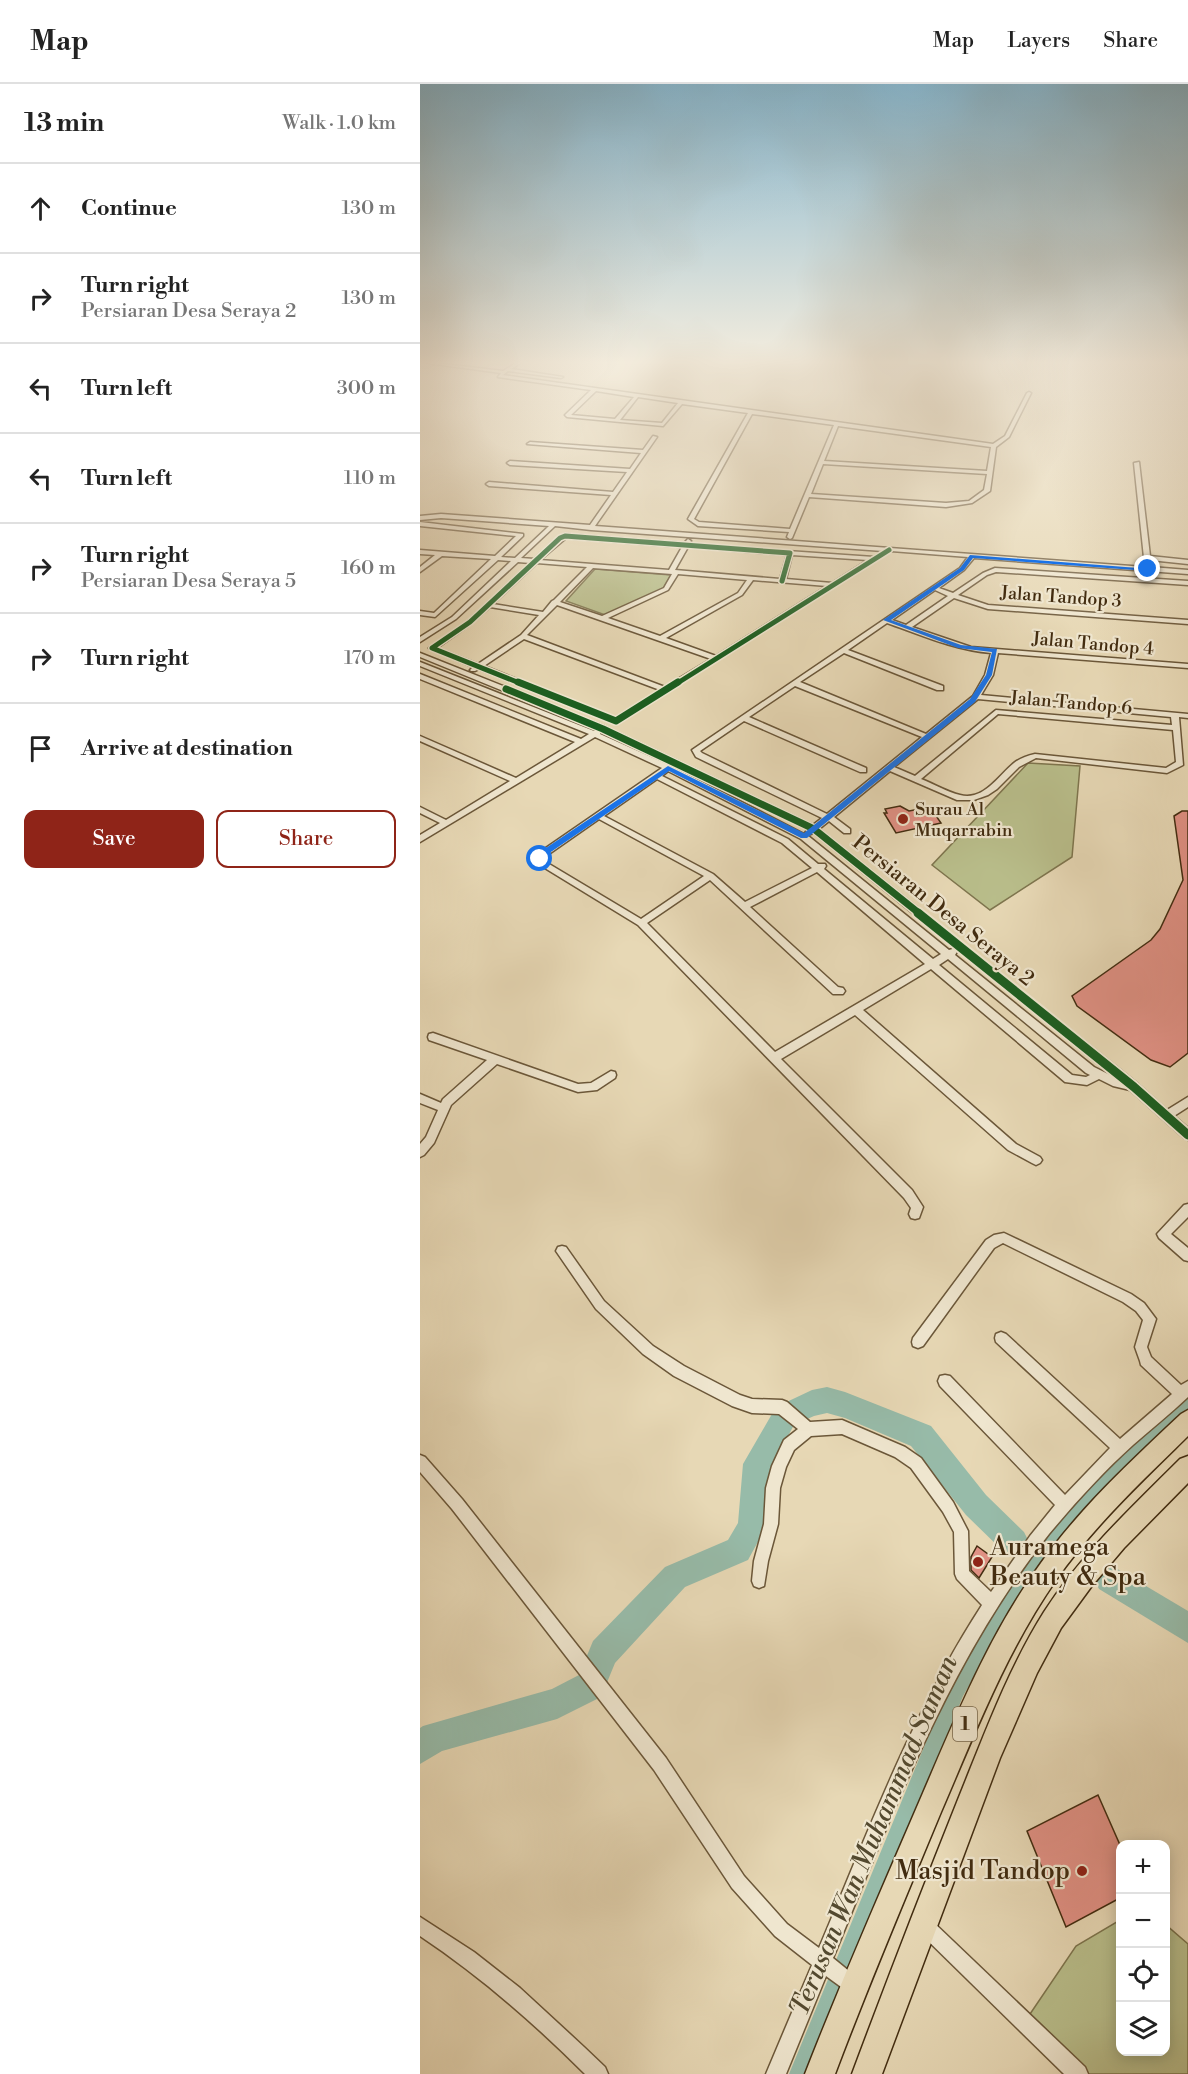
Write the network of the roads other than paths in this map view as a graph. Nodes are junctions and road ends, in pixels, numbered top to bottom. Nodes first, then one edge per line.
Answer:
1 (642, 456) edge
2 (726, 456) edge
3 (823, 456) edge
4 (992, 456) edge
5 (821, 462) junction
6 (510, 463) dead end
7 (1137, 463) dead end
8 (631, 471) junction
9 (989, 473) junction
10 (489, 484) dead end
11 (615, 494) junction
12 (808, 495) junction
13 (420, 518) edge
14 (420, 524) edge
15 (553, 525) junction
16 (591, 528) junction
17 (793, 531) junction
18 (691, 535) junction
19 (788, 543) junction
20 (686, 544) junction
21 (889, 550) junction
22 (420, 552) edge
23 (790, 553) junction
24 (440, 554) junction
25 (972, 556) junction
26 (1147, 558) junction
27 (497, 559) junction
28 (875, 559) junction
29 (516, 560) junction
30 (534, 562) junction
31 (1188, 562) edge
32 (591, 566) junction
33 (1148, 569) junction
34 (420, 570) edge
35 (674, 572) junction
36 (1188, 572) edge
37 (752, 578) junction
38 (782, 581) junction
39 (1188, 584) edge
40 (834, 585) junction
41 (934, 588) junction
42 (954, 597) junction
43 (554, 602) junction
44 (488, 605) junction
45 (420, 614) edge
46 (543, 614) junction
47 (601, 619) junction
48 (886, 620) junction
49 (1188, 622) edge
50 (906, 628) junction
51 (522, 636) junction
52 (660, 639) junction
53 (420, 640) edge
54 (843, 650) junction
55 (995, 651) junction
56 (420, 655) edge
57 (716, 658) junction
58 (420, 664) edge
59 (1188, 666) edge
60 (478, 667) junction
61 (468, 674) junction
62 (420, 676) edge
63 (795, 682) junction
64 (940, 688) dead end
65 (666, 690) junction
66 (976, 697) junction
67 (1003, 700) junction
68 (1002, 711) junction
69 (1175, 715) junction
70 (1188, 716) edge
71 (744, 718) junction
72 (1177, 728) junction
73 (603, 729) junction
74 (594, 734) junction
75 (928, 737) junction
76 (420, 738) edge
77 (581, 742) junction
78 (668, 768) junction
79 (889, 768) junction
80 (863, 770) dead end
81 (656, 776) junction
82 (915, 780) junction
83 (516, 781) junction
84 (420, 810) edge
85 (599, 816) junction
86 (828, 818) junction
87 (447, 823) junction
88 (814, 829) junction
89 (847, 831) dead end
90 (804, 837) junction
91 (420, 839) edge
92 (832, 861) junction
93 (818, 868) junction
94 (710, 876) junction
95 (745, 906) junction
96 (640, 923) junction
97 (960, 948) junction
98 (949, 955) junction
99 (933, 964) junction
100 (840, 991) dead end
101 (855, 1009) junction
102 (433, 1037) dead end
103 (774, 1058) junction
104 (494, 1060) junction
105 (611, 1075) dead end
106 (1098, 1075) junction
107 (1134, 1087) junction
108 (420, 1098) edge
109 (1188, 1101) edge
110 (443, 1108) junction
111 (1167, 1116) junction
112 (1188, 1135) edge
113 (420, 1152) edge
114 (1036, 1160) dead end
115 (1188, 1209) edge
116 (915, 1214) dead end
117 (562, 1251) dead end
118 (1188, 1256) edge
119 (1001, 1338) dead end
120 (918, 1342) dead end
121 (945, 1381) dead end
122 (1185, 1391) edge
123 (1188, 1421) edge
124 (806, 1427) junction
125 (1120, 1448) junction
126 (420, 1462) edge
127 (1187, 1470) edge
128 (1065, 1505) junction
129 (759, 1581) dead end
130 (991, 1603) junction
131 (923, 1924) junction
132 (420, 1926) edge
133 (822, 1962) junction
134 (854, 1986) junction
135 (598, 2074) edge
136 (776, 2074) edge
137 (820, 2074) edge
138 (867, 2074) edge
139 (1078, 2074) edge

1 - 8 street
2 - 17 street
3 - 5 street
4 - 9 street
5 - 9 street
5 - 12 street
6 - 8 street
7 - 26 street
8 - 11 street
9 - 12 street
10 - 11 street
11 - 16 street
12 - 17 street
13 - 15 street
14 - 27 street
15 - 16 street
15 - 29 street
16 - 18 street
17 - 19 street
18 - 19 street
18 - 20 street
19 - 21 street
20 - 23 street
20 - 30 street
20 - 35 street
21 - 25 street
21 - 28 street
22 - 24 street
23 - 28 street
23 - 38 street
24 - 27 street
24 - 34 street
25 - 33 street
25 - 41 street
26 - 31 street
26 - 33 street
27 - 29 street
27 - 45 street
28 - 40 street
29 - 30 street
29 - 53 street
30 - 32 street
30 - 44 street
32 - 35 street
32 - 43 street
33 - 36 street
35 - 37 street
35 - 47 street
37 - 38 street
37 - 52 street
38 - 40 street
39 - 42 street
40 - 57 street
41 - 42 street, Jalan Tandop 3
41 - 48 street
42 - 49 street, Jalan Tandop 3
42 - 50 street
43 - 46 street
43 - 47 street
44 - 46 street
44 - 60 street
46 - 51 street
47 - 52 street
48 - 50 street, Jalan Tandop 4
48 - 54 street
50 - 55 street, Jalan Tandop 4
51 - 60 street
51 - 65 street
52 - 57 street
54 - 63 street
54 - 64 street
55 - 59 street, Jalan Tandop 4
55 - 66 street
56 - 61 street, Persiaran Desa Seraya 2
57 - 65 street
58 - 74 street, Persiaran Desa Seraya 2
60 - 61 street
60 - 65 street
61 - 73 street, Persiaran Desa Seraya 2
62 - 77 street
63 - 71 street
63 - 75 street
66 - 67 street
66 - 75 street
67 - 68 street
67 - 69 street
68 - 72 street, Jalan Tandop 6
68 - 82 street, Jalan Tandop 6
69 - 70 street
69 - 72 street
71 - 80 street
71 - 86 street
72 - 82 street
73 - 74 street
73 - 88 street, Persiaran Desa Seraya 2
74 - 77 street
74 - 78 street, Persiaran Desa Seraya 2
75 - 79 street
76 - 83 street
77 - 83 street
78 - 81 street
78 - 90 street, Persiaran Desa Seraya 2
79 - 82 street
79 - 86 street
81 - 85 street
81 - 93 street
83 - 87 street
84 - 87 street
85 - 94 street
85 - 96 street
86 - 88 street
86 - 89 street
87 - 91 street
88 - 90 street
88 - 97 street, Persiaran Desa Seraya 2
90 - 92 street, Persiaran Desa Seraya 2
92 - 93 street
92 - 98 street, Persiaran Desa Seraya 2
93 - 95 street
93 - 99 street
94 - 95 street
94 - 96 street
95 - 100 street
96 - 103 street
97 - 98 street
97 - 107 street, Persiaran Desa Seraya 2
98 - 99 street
98 - 106 street, Persiaran Desa Seraya 2
99 - 101 street
99 - 106 street
101 - 103 street
101 - 114 street
102 - 104 street
103 - 116 street
104 - 105 street
104 - 110 street
106 - 107 street, Persiaran Desa Seraya 2
107 - 111 street, Persiaran Desa Seraya 2
108 - 110 street
109 - 111 street
110 - 113 street
111 - 112 street, Persiaran Desa Seraya 2
115 - 118 street
117 - 124 street
119 - 125 street
120 - 122 street
121 - 128 street
122 - 125 street
123 - 134 main road, 1
124 - 129 street
124 - 130 street
125 - 128 street
126 - 133 street
127 - 131 main road, 1
128 - 130 street
130 - 133 street
131 - 138 main road, 1
131 - 139 street
132 - 135 street
133 - 134 street
133 - 136 street
134 - 137 main road, 1

